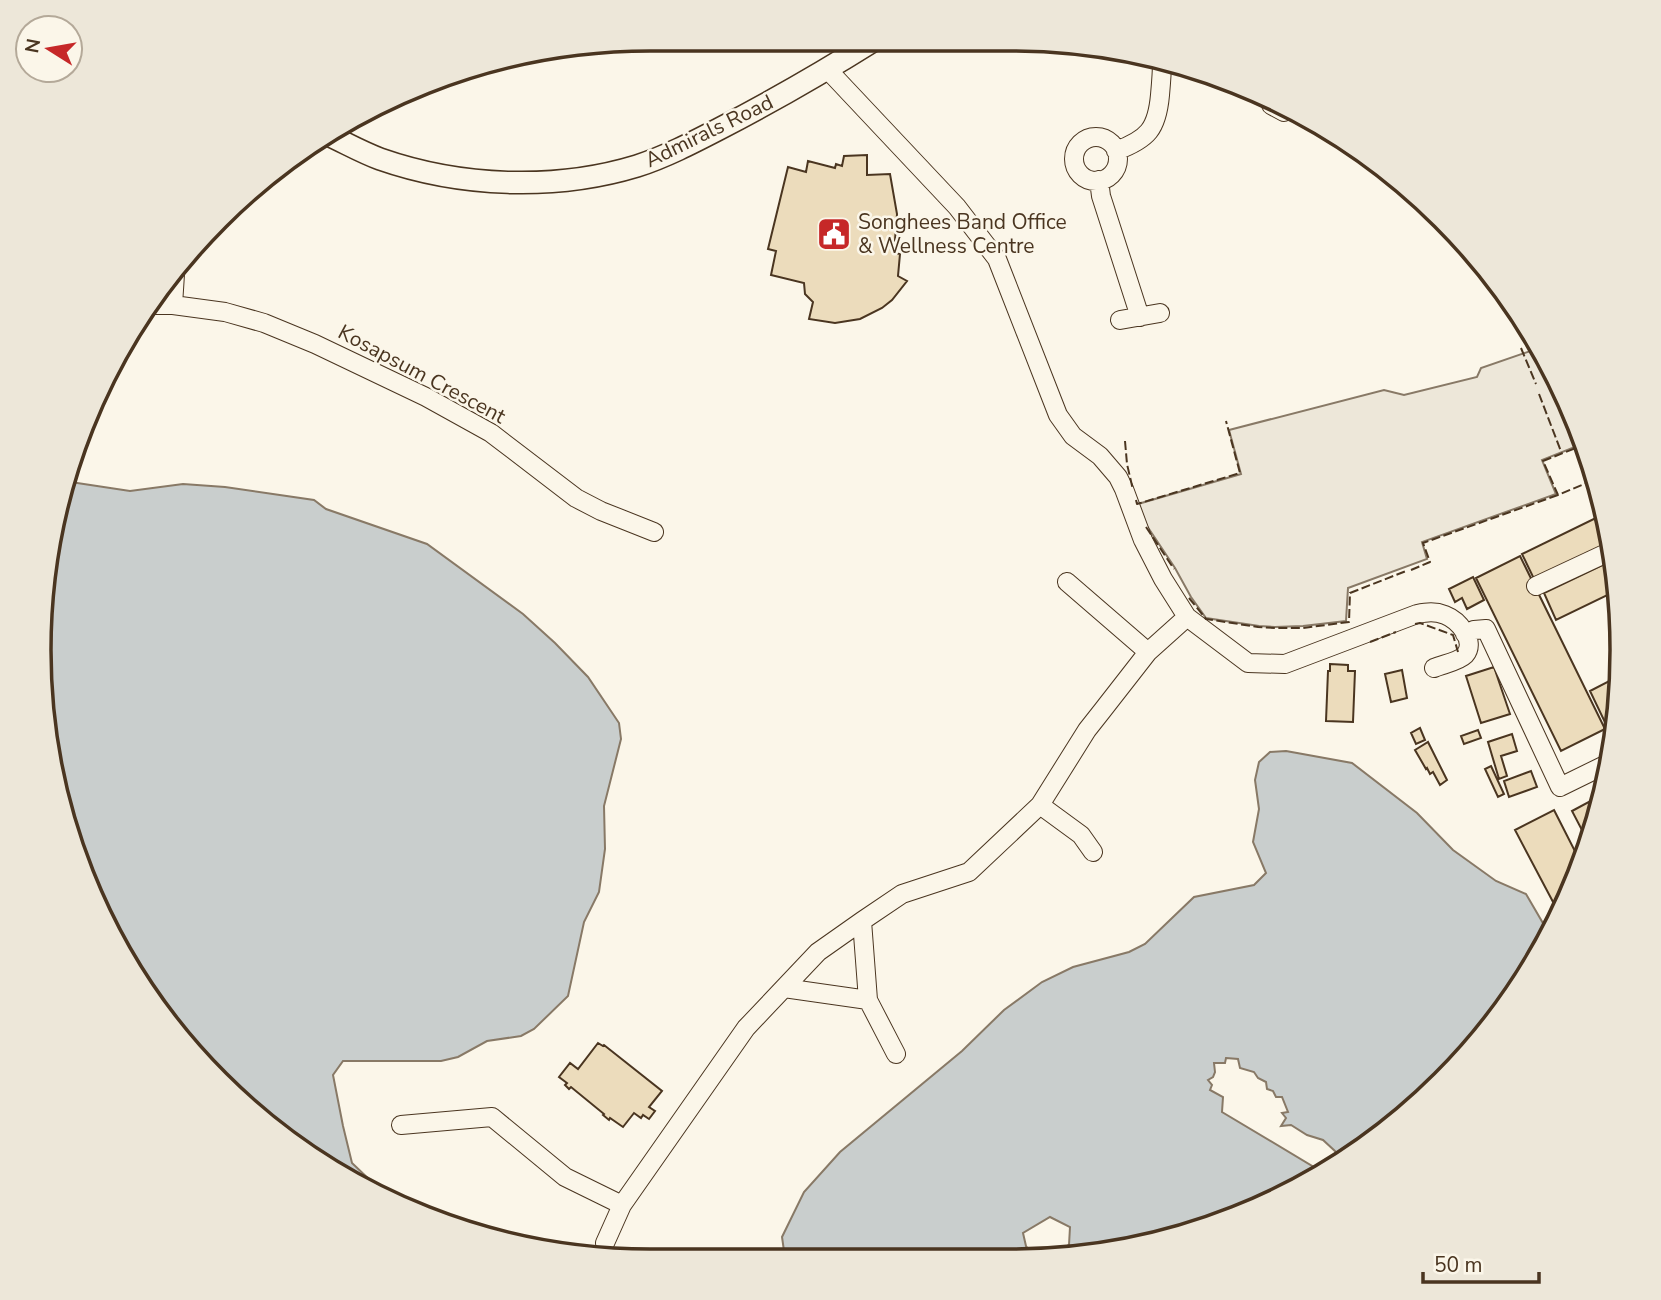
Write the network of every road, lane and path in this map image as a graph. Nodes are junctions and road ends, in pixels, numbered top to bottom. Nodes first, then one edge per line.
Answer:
1 (857, 51) edge
2 (828, 70) junction
3 (1161, 70) edge
4 (337, 139) edge
5 (1116, 151) junction
6 (1099, 180) junction
7 (174, 287) edge
8 (161, 305) edge
9 (173, 305) junction
10 (1160, 313) dead end
11 (1140, 317) junction
12 (1120, 320) dead end
13 (654, 532) dead end
14 (1602, 555) edge
15 (1067, 582) dead end
16 (1536, 586) dead end
17 (1187, 617) junction
18 (1465, 634) junction
19 (1148, 652) junction
20 (1434, 668) dead end
21 (1599, 768) edge
22 (1040, 805) junction
23 (1093, 852) dead end
24 (862, 921) junction
25 (784, 988) junction
26 (868, 1000) junction
27 (896, 1054) dead end
28 (401, 1125) dead end
29 (622, 1205) junction
30 (605, 1243) dead end

1 - 2 main road, Admirals Road
2 - 4 main road, Admirals Road
2 - 17 street
3 - 5 street
5 - 6 street
5 - 6 street
6 - 11 street
7 - 9 street
8 - 9 street, Kosapsum Crescent
9 - 13 street, Kosapsum Crescent
10 - 11 street
11 - 12 street
14 - 16 street
15 - 19 street
17 - 18 street
17 - 19 street
18 - 20 street
18 - 21 street
19 - 22 street
22 - 23 street
22 - 24 street
24 - 25 street
24 - 26 street
25 - 26 street
25 - 29 street
26 - 27 street
28 - 29 street
29 - 30 street

